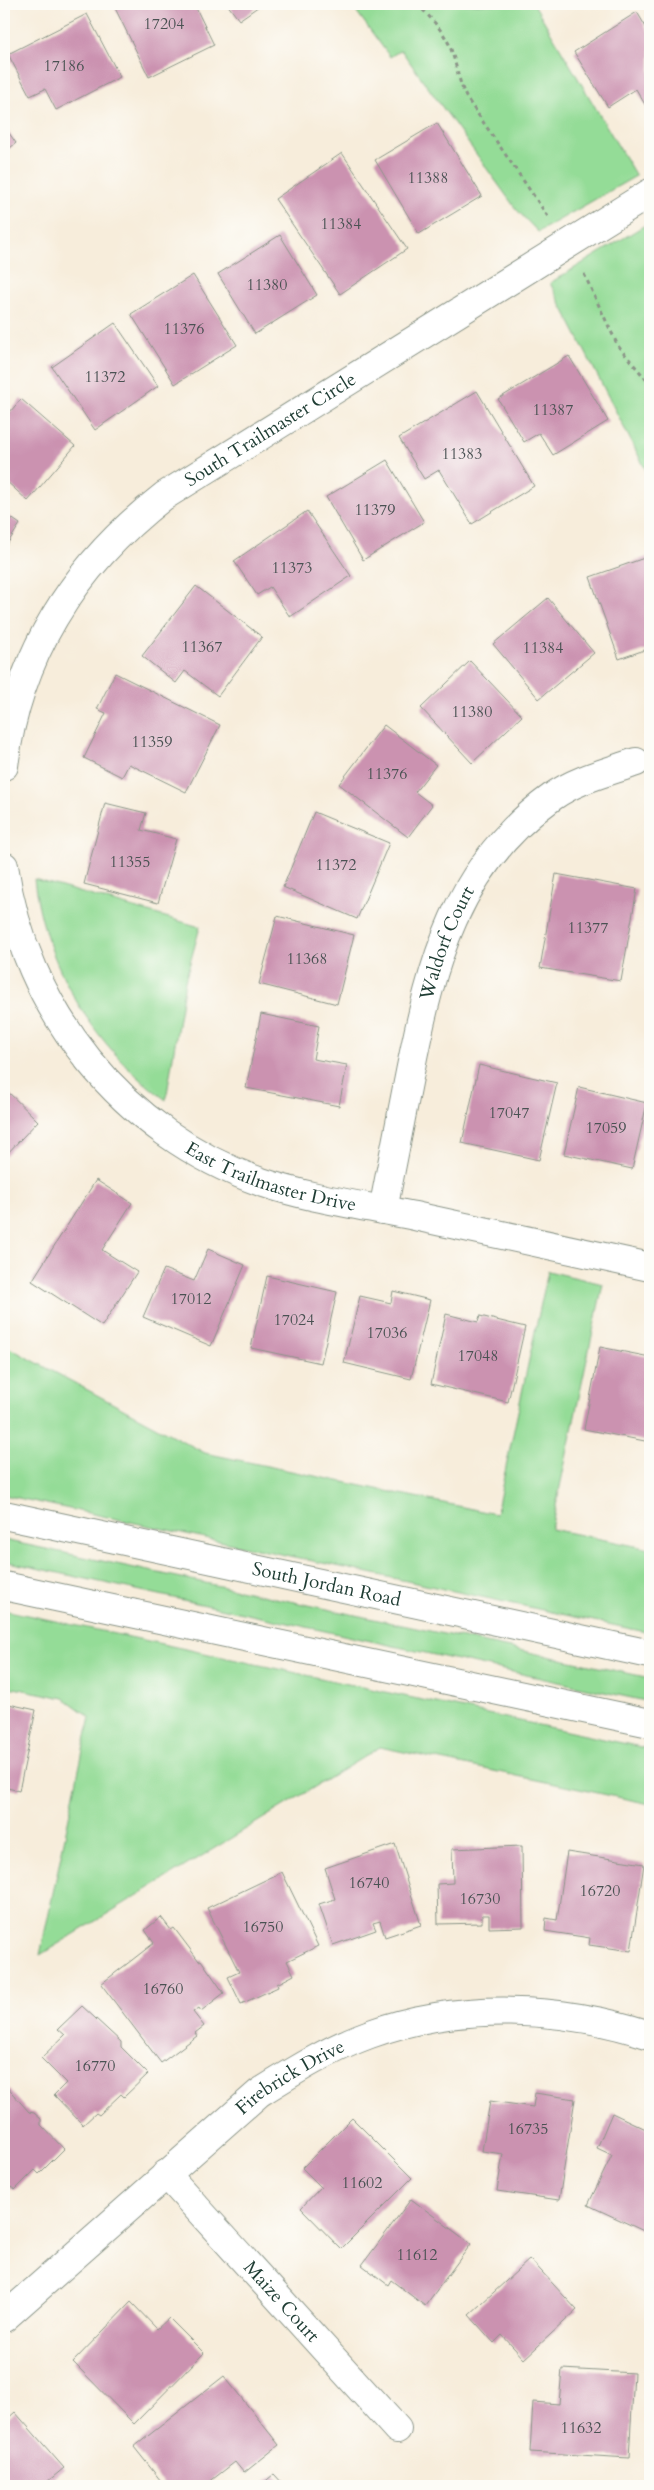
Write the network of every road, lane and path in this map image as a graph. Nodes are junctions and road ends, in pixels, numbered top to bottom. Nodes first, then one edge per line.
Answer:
1 (417, 4) edge
2 (650, 193) edge
3 (553, 225) dead end
4 (582, 271) dead end
5 (650, 384) edge
6 (636, 762) dead end
7 (4, 766) edge
8 (4, 866) edge
9 (8, 912) edge
10 (383, 1210) junction
11 (650, 1268) edge
12 (4, 1515) edge
13 (4, 1586) edge
14 (650, 1654) edge
15 (650, 1723) edge
16 (650, 2035) edge
17 (166, 2174) junction
18 (4, 2318) edge
19 (397, 2429) dead end

1 - 3 path
2 - 7 street, South Trailmaster Circle
4 - 5 path
6 - 10 street, Waldorf Court
8 - 9 street
9 - 10 street, East Trailmaster Drive
10 - 11 street, East Trailmaster Drive
12 - 14 street, South Jordan Road
13 - 15 street
16 - 17 street, Firebrick Drive
17 - 18 street, Firebrick Drive
17 - 19 street, Maize Court

